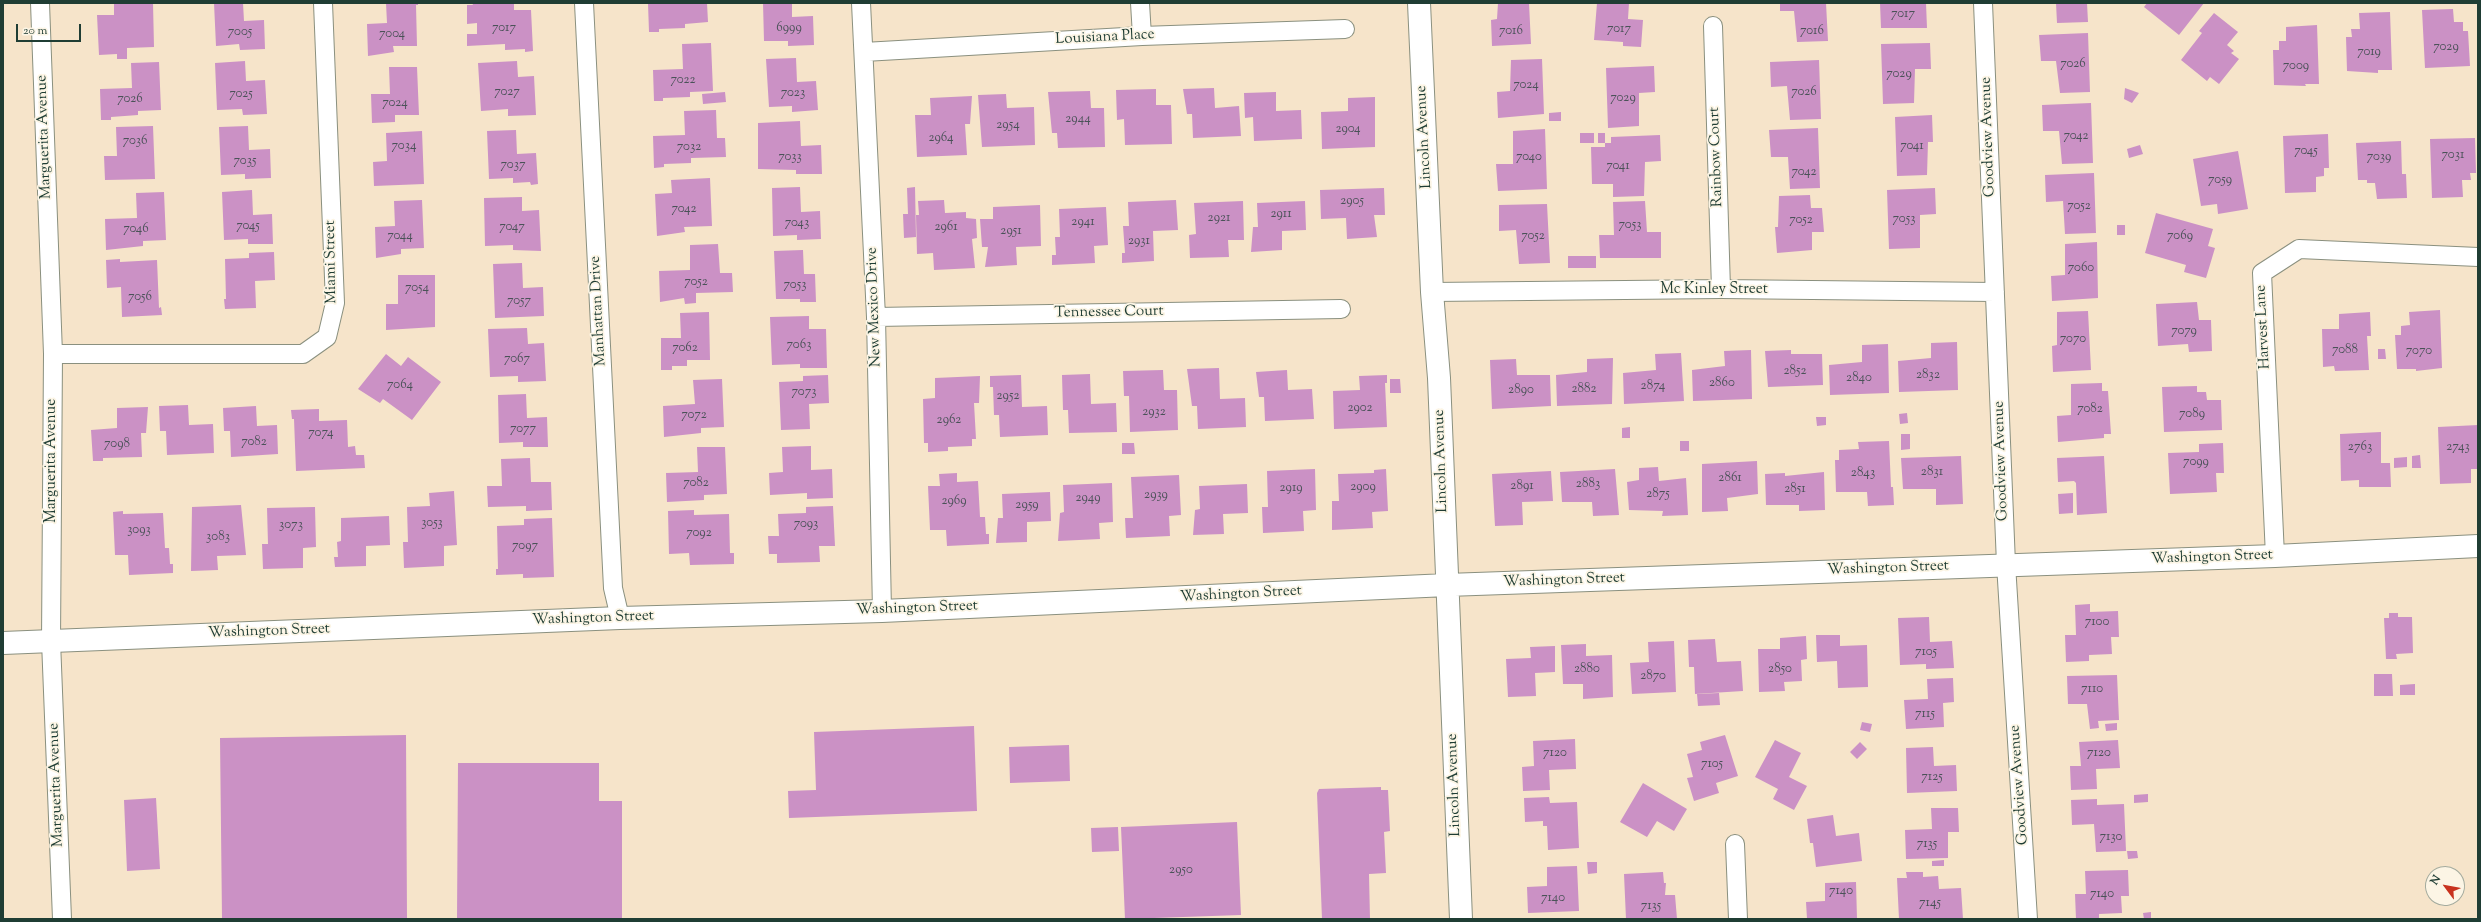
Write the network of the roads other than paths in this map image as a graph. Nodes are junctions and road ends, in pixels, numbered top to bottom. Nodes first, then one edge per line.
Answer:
1 (40, 3) edge
2 (323, 3) edge
3 (584, 3) edge
4 (861, 3) edge
5 (1140, 3) edge
6 (1419, 3) edge
7 (1983, 3) edge
8 (1713, 26) dead end
9 (1345, 29) dead end
10 (1142, 36) junction
11 (864, 52) junction
12 (2478, 257) edge
13 (1721, 289) junction
14 (1432, 292) junction
15 (1995, 292) junction
16 (1341, 309) dead end
17 (876, 317) junction
18 (53, 354) junction
19 (2478, 546) edge
20 (2275, 556) junction
21 (2006, 564) junction
22 (1447, 585) junction
23 (882, 611) junction
24 (620, 618) junction
25 (51, 640) junction
26 (3, 642) edge
27 (1735, 844) dead end
28 (62, 919) edge
29 (1461, 919) edge
30 (1738, 919) edge
31 (2028, 919) edge

1 - 18 street, Marguerita Avenue
2 - 18 street, Miami Street
3 - 24 street, Manhattan Drive
4 - 11 street, New Mexico Drive
5 - 10 street
6 - 14 street, Lincoln Avenue
7 - 15 street, Goodview Avenue
8 - 13 street, Rainbow Court
9 - 10 street, Louisiana Place
10 - 11 street, Louisiana Place
11 - 17 street, New Mexico Drive
12 - 20 street, Harvest Lane
13 - 14 street, Mc Kinley Street
13 - 15 street, Mc Kinley Street
14 - 22 street, Lincoln Avenue
15 - 21 street, Goodview Avenue
16 - 17 street, Tennessee Court
17 - 23 street, New Mexico Drive
18 - 25 street, Marguerita Avenue
19 - 20 street, Washington Street
20 - 21 street, Washington Street
21 - 22 street, Washington Street
21 - 31 street, Goodview Avenue
22 - 23 street, Washington Street
22 - 29 street, Lincoln Avenue
23 - 24 street, Washington Street
24 - 25 street, Washington Street
25 - 26 street, Washington Street
25 - 28 street, Marguerita Avenue
27 - 30 street

